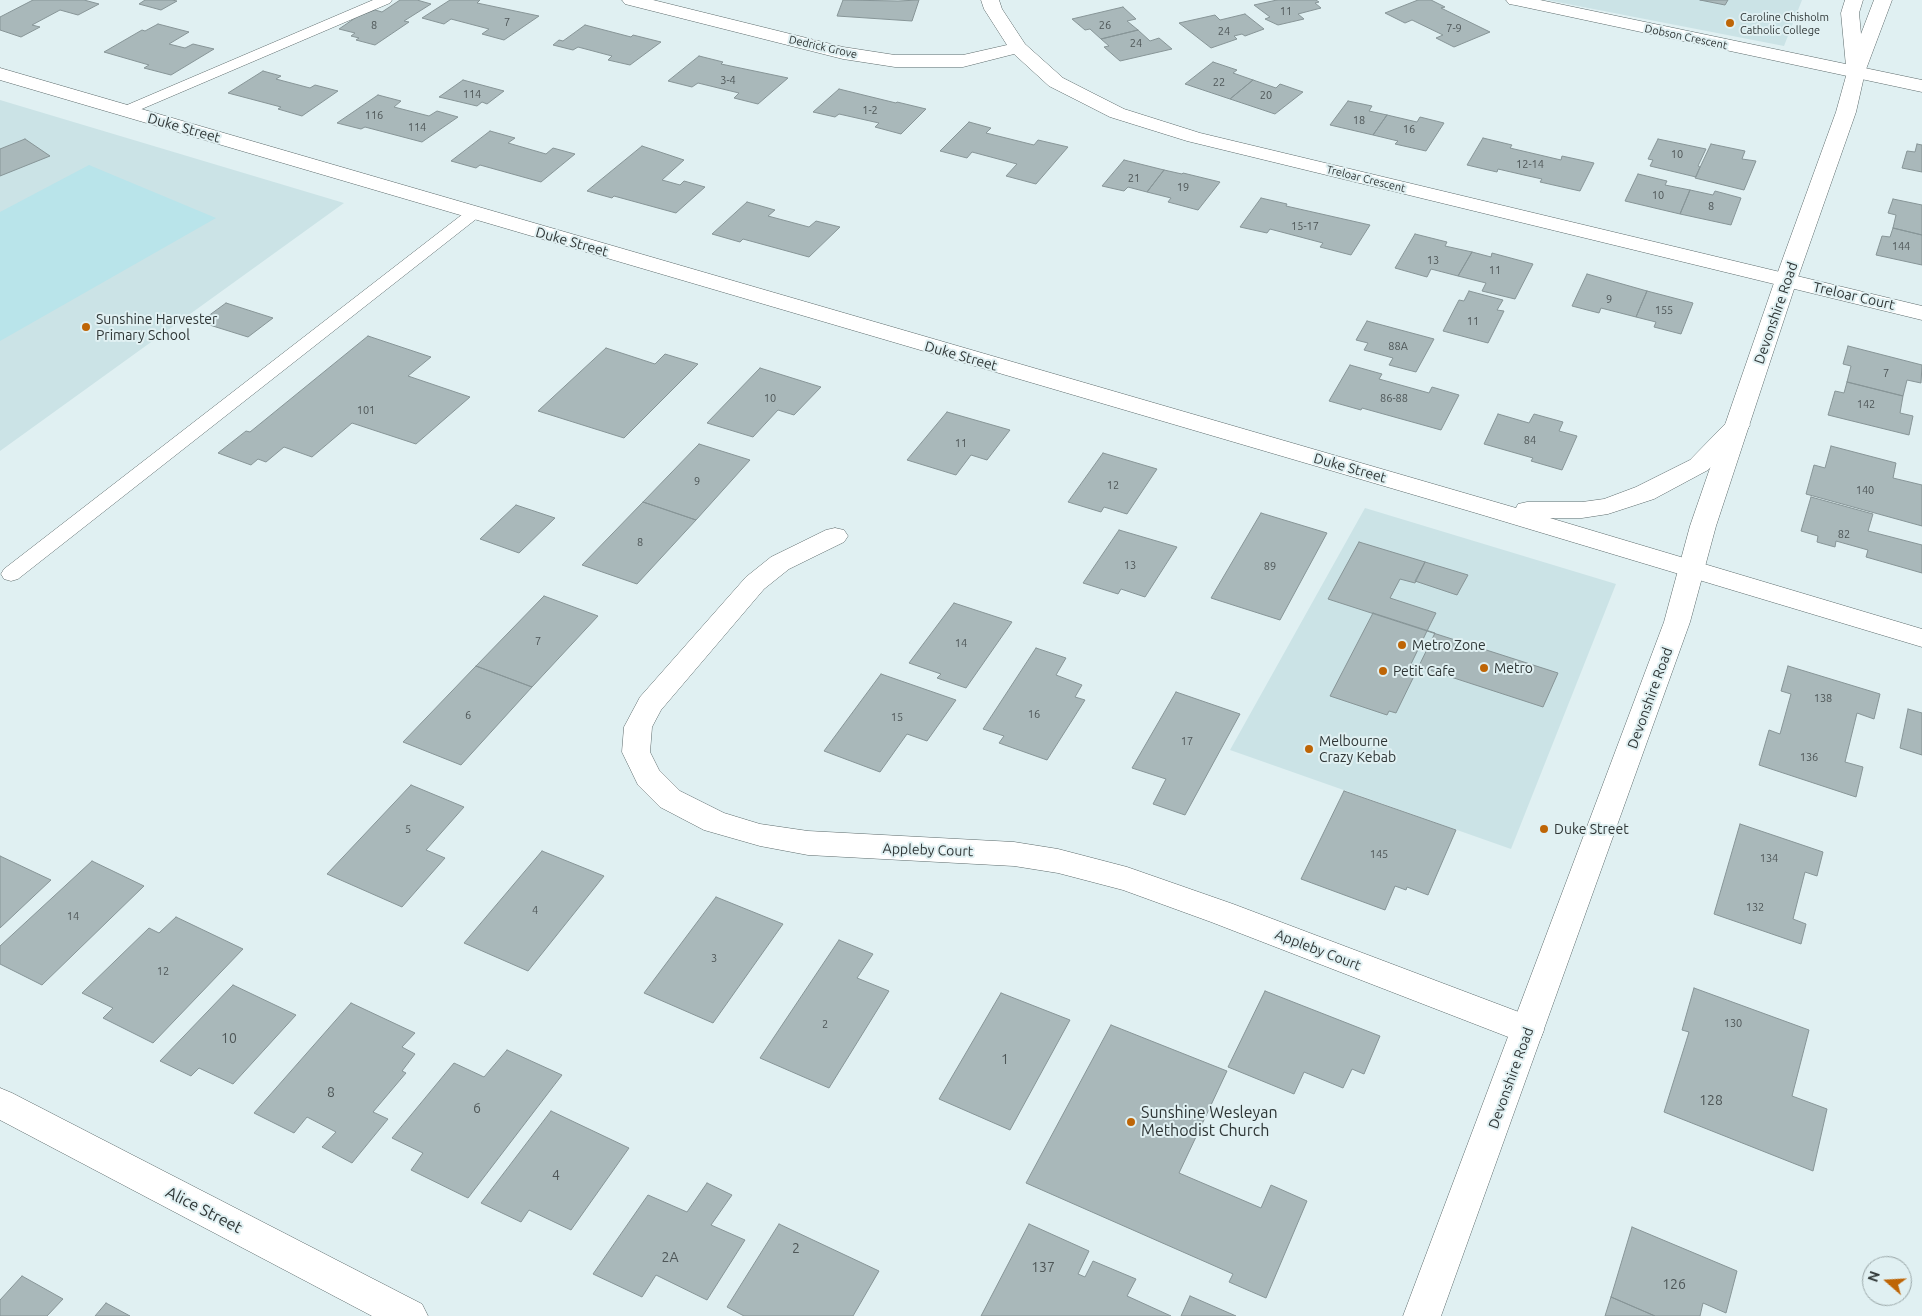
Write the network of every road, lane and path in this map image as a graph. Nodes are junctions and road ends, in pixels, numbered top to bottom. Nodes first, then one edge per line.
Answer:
1 (385, 0) edge
2 (631, 0) edge
3 (990, 0) edge
4 (1515, 0) edge
5 (1854, 0) edge
6 (1883, 0) edge
7 (1018, 48) junction
8 (1856, 72) junction
9 (0, 74) edge
10 (1922, 86) edge
11 (125, 110) junction
12 (474, 213) junction
13 (1786, 280) junction
14 (1922, 312) edge
15 (1738, 425) junction
16 (1485, 507) junction
17 (835, 536) dead end
18 (1692, 570) junction
19 (11, 574) dead end
20 (1922, 638) edge
21 (1528, 1030) junction
22 (0, 1103) edge
23 (409, 1316) edge
24 (1422, 1316) edge

1 - 11 lane
2 - 7 street, Dedrick Grove
3 - 7 street, Treloar Crescent
4 - 8 street, Dobson Crescent
5 - 8 street
6 - 8 street
7 - 13 street, Treloar Crescent
8 - 10 street, Dobson Crescent
8 - 13 street, Devonshire Road
9 - 11 street, Duke Street
11 - 12 street, Duke Street
12 - 16 street, Duke Street
12 - 19 lane
13 - 14 street, Treloar Court
13 - 15 street, Devonshire Road
15 - 16 street
15 - 18 street, Devonshire Road
16 - 18 street, Duke Street
17 - 21 street, Appleby Court
18 - 20 street, Duke Street
18 - 21 street, Devonshire Road
21 - 24 street, Devonshire Road
22 - 23 street, Alice Street

